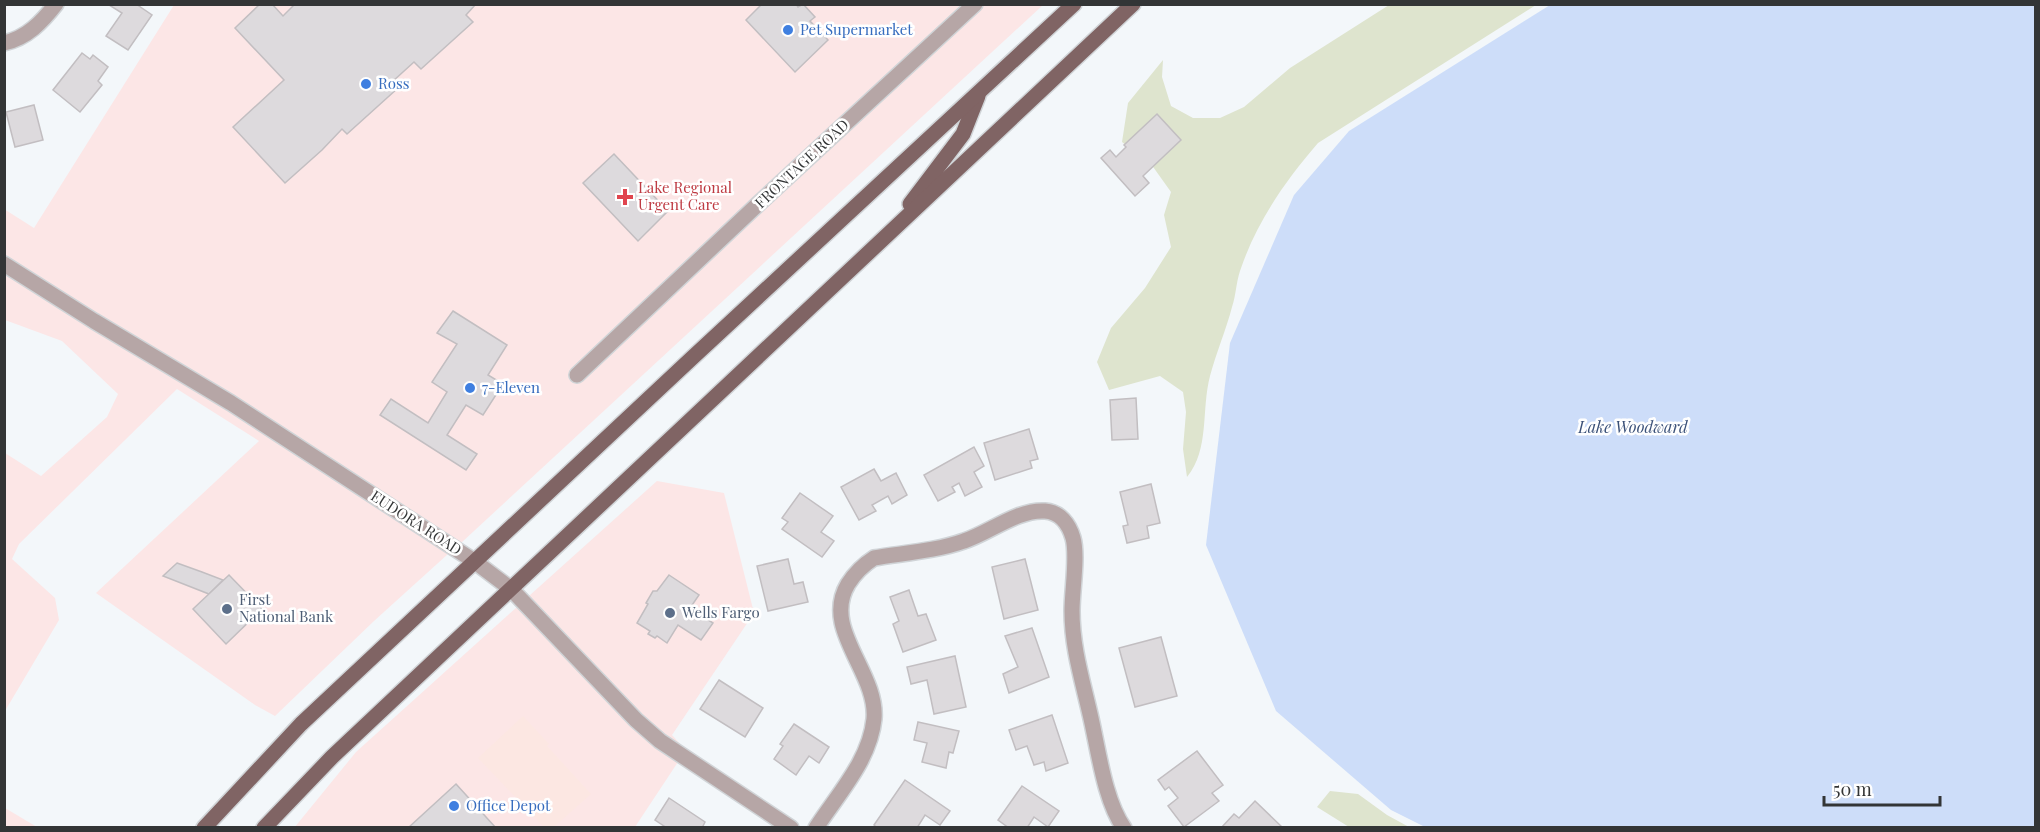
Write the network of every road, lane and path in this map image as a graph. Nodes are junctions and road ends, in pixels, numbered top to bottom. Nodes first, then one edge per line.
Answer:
1 (56, 4) edge
2 (975, 4) edge
3 (1074, 4) edge
4 (1133, 4) edge
5 (4, 43) edge
6 (979, 93) junction
7 (885, 238) junction
8 (4, 264) edge
9 (578, 375) dead end
10 (474, 561) junction
11 (511, 589) junction
12 (1120, 826) edge
13 (204, 828) edge
14 (264, 828) edge
15 (791, 828) edge
16 (816, 828) edge

1 - 5 street
2 - 9 street, FRONTAGE ROAD
3 - 6 main road
4 - 7 main road
6 - 7 main road
6 - 10 main road
7 - 11 main road
8 - 10 street, EUDORA ROAD
10 - 11 street, EUDORA ROAD
10 - 13 main road
11 - 14 main road
11 - 15 street, EUDORA ROAD
12 - 16 street

